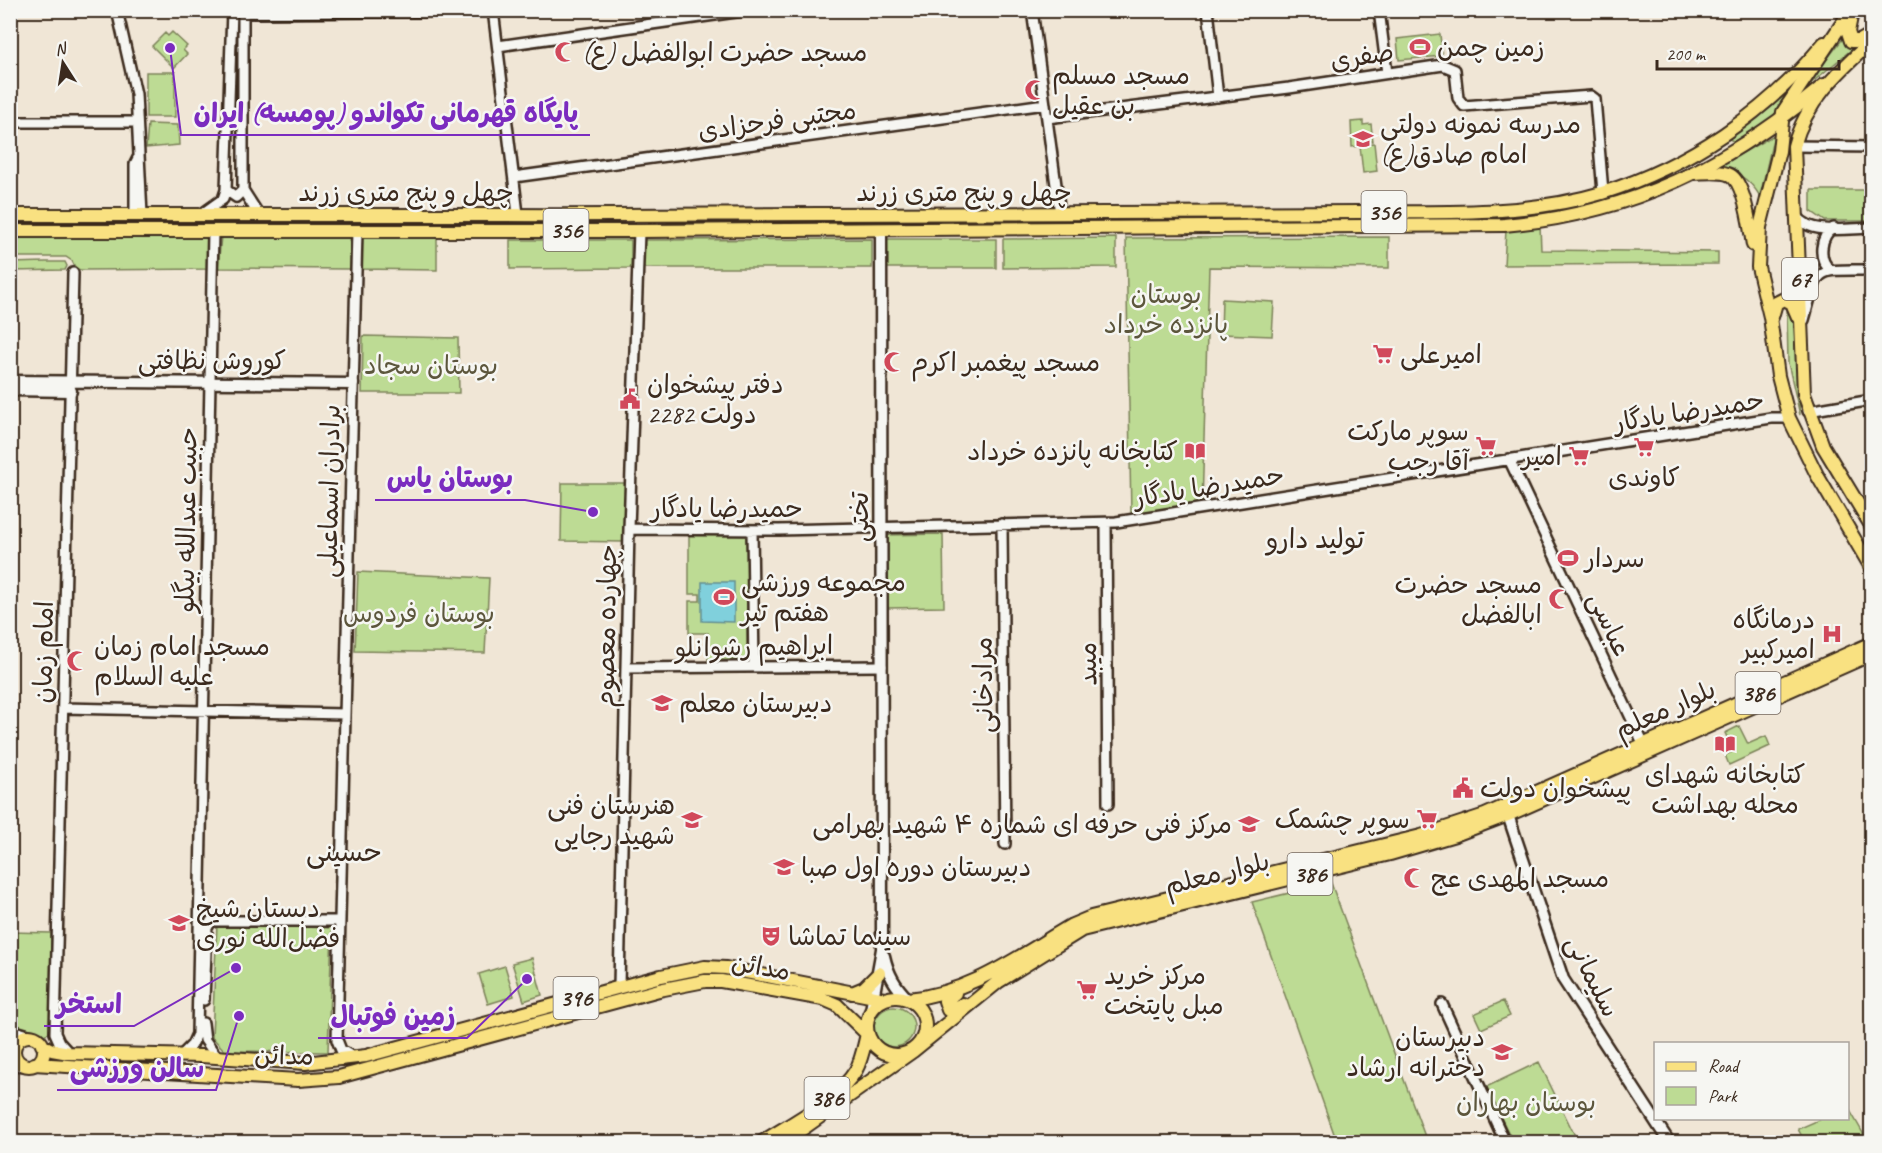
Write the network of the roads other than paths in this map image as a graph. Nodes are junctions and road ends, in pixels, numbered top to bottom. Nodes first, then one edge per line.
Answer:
1 (117, 10) edge
2 (232, 10) edge
3 (750, 10) edge
4 (1032, 10) edge
5 (1208, 10) edge
6 (1379, 10) edge
7 (1851, 10) edge
8 (493, 11) edge
9 (243, 12) edge
10 (1872, 34) edge
11 (1872, 41) edge
12 (498, 46) junction
13 (1388, 73) junction
14 (1837, 74) junction
15 (1218, 97) junction
16 (1045, 105) junction
17 (1047, 118) junction
18 (1782, 120) junction
19 (10, 122) edge
20 (137, 122) junction
21 (1794, 146) junction
22 (1872, 147) edge
23 (1698, 150) junction
24 (1732, 152) junction
25 (1692, 173) junction
26 (514, 177) junction
27 (226, 190) junction
28 (243, 190) junction
29 (1603, 192) junction
30 (1108, 213) junction
31 (202, 214) junction
32 (518, 214) junction
33 (1021, 214) junction
34 (1060, 214) junction
35 (10, 215) edge
36 (91, 215) junction
37 (138, 215) junction
38 (260, 215) junction
39 (1797, 216) junction
40 (1021, 228) junction
41 (1062, 228) junction
42 (1104, 228) junction
43 (1834, 228) junction
44 (1872, 228) edge
45 (881, 229) junction
46 (10, 231) edge
47 (87, 231) junction
48 (139, 231) junction
49 (213, 231) junction
50 (357, 231) junction
51 (639, 231) junction
52 (1758, 267) junction
53 (1831, 270) junction
54 (1872, 270) edge
55 (73, 273) dead end
56 (1802, 325) junction
57 (1773, 336) junction
58 (1802, 339) junction
59 (10, 381) edge
60 (210, 383) junction
61 (353, 384) junction
62 (71, 386) junction
63 (10, 390) edge
64 (1872, 400) edge
65 (1808, 411) junction
66 (1790, 418) junction
67 (1509, 459) junction
68 (1106, 523) junction
69 (1002, 524) junction
70 (1872, 527) edge
71 (881, 528) junction
72 (629, 529) junction
73 (752, 530) junction
74 (1871, 571) edge
75 (1872, 630) edge
76 (1869, 651) edge
77 (882, 666) junction
78 (754, 667) junction
79 (626, 668) junction
80 (63, 708) junction
81 (204, 711) junction
82 (345, 714) junction
83 (1643, 743) junction
84 (1108, 804) dead end
85 (1508, 815) junction
86 (1005, 844) dead end
87 (340, 921) junction
88 (882, 949) junction
89 (879, 973) junction
90 (619, 986) junction
91 (958, 990) junction
92 (852, 993) junction
93 (983, 993) junction
94 (908, 999) junction
95 (876, 1002) junction
96 (1442, 1004) dead end
97 (10, 1030) edge
98 (55, 1033) junction
99 (867, 1034) junction
100 (30, 1036) junction
101 (200, 1040) junction
102 (42, 1044) junction
103 (913, 1051) junction
104 (69, 1053) junction
105 (181, 1056) junction
106 (217, 1057) junction
107 (354, 1057) junction
108 (10, 1065) edge
109 (30, 1065) junction
110 (1654, 1120) edge
111 (1654, 1120) edge
112 (762, 1143) edge
113 (784, 1143) edge
114 (1506, 1143) edge
115 (1669, 1143) edge

1 - 20 street
2 - 27 street
3 - 12 street
4 - 16 street
5 - 15 street
6 - 13 street
7 - 10 main road
7 - 18 main road, 67
7 - 23 main road, چهل و پنج متری زرند / 356
8 - 9 street
8 - 12 street
9 - 28 street
11 - 14 main road, 67
12 - 26 street
13 - 15 street, صفری
13 - 29 street, صفری
14 - 18 main road, چهل و پنج متری زرند / 356
14 - 21 main road, 67
15 - 17 street, صفری
16 - 17 street
16 - 26 street, مجتبی فرحزادی
17 - 34 street
18 - 24 main road, چهل و پنج متری زرند / 356
18 - 52 main road, 67
19 - 20 street
20 - 37 street
21 - 22 street
21 - 39 main road, 67
23 - 24 main road
23 - 29 main road, چهل و پنج متری زرند / 356
24 - 25 main road, چهل و پنج متری زرند / 356
25 - 42 main road, چهل و پنج متری زرند / 356
25 - 52 main road
26 - 32 street
27 - 28 street
27 - 31 street
28 - 38 street
29 - 30 main road, چهل و پنج متری زرند / 356
30 - 34 main road, چهل و پنج متری زرند / 356
30 - 42 main road
31 - 37 main road, چهل و پنج متری زرند / 356
31 - 38 main road, چهل و پنج متری زرند / 356
32 - 33 main road, چهل و پنج متری زرند / 356
32 - 38 main road, چهل و پنج متری زرند / 356
33 - 34 main road, چهل و پنج متری زرند / 356
33 - 40 main road
34 - 41 main road
35 - 36 main road, چهل و پنج متری زرند / 356
36 - 37 main road, چهل و پنج متری زرند / 356
36 - 47 main road
37 - 48 main road
39 - 43 street
39 - 56 main road, 67
40 - 41 main road, چهل و پنج متری زرند / 356
40 - 45 main road, چهل و پنج متری زرند / 356
41 - 42 main road, چهل و پنج متری زرند / 356
43 - 44 street
43 - 53 street
45 - 51 main road, چهل و پنج متری زرند / 356
45 - 71 main road, تختی
46 - 47 main road, چهل و پنج متری زرند / 356
47 - 48 main road, چهل و پنج متری زرند / 356
48 - 49 main road, چهل و پنج متری زرند / 356
49 - 50 main road, چهل و پنج متری زرند / 356
49 - 60 street, حبیب عبدالله بیگلو
50 - 51 main road, چهل و پنج متری زرند / 356
50 - 61 street, برادران اسماعیلی
51 - 72 street, چهارده معصوم
52 - 57 main road, 67
53 - 54 street
53 - 56 street
55 - 62 street, امام زمان
56 - 58 main road, 67
57 - 58 main road
57 - 66 main road, 67
58 - 65 main road, 67
59 - 62 main road
60 - 61 main road, کوروش نظافتی
60 - 62 main road, کوروش نظافتی
60 - 81 street, حبیب عبدالله بیگلو
61 - 82 street, برادران اسماعیلی
62 - 63 main road
62 - 80 street, امام زمان
64 - 65 street
65 - 70 main road, 67
66 - 67 street, حمیدرضا یادگار
66 - 74 main road, 67
67 - 68 street, حمیدرضا یادگار
67 - 83 street, عباسی
68 - 69 street, حمیدرضا یادگار
68 - 84 street, میبد
69 - 71 street, حمیدرضا یادگار
69 - 86 street, مرادخانی
71 - 73 street, حمیدرضا یادگار
71 - 77 main road, تختی
72 - 73 street, حمیدرضا یادگار
72 - 79 street, چهارده معصوم
73 - 78 street
75 - 76 main road
76 - 83 main road, بلوار معلم / 386
76 - 85 main road, بلوار معلم / 386
77 - 78 street, ابراهیم رشوانلو
77 - 88 main road, تختی
78 - 79 street, ابراهیم رشوانلو
79 - 90 street, چهارده معصوم
80 - 81 street
80 - 98 street, امام زمان
81 - 82 street
81 - 101 street, حبیب عبدالله بیگلو
82 - 87 street, برادران اسماعیلی
83 - 91 main road, بلوار معلم / 386
85 - 93 main road, بلوار معلم / 386
85 - 111 main road, سلیمانی
87 - 101 street
87 - 107 street, برادران اسماعیلی
88 - 89 main road, تختی
88 - 94 main road, تختی
89 - 92 main road
89 - 95 main road, تختی
90 - 92 main road, مدائن / 396
90 - 107 main road, مدائن / 396
91 - 93 main road
91 - 94 main road, بلوار معلم / 386
92 - 95 main road, مدائن / 396
93 - 103 main road, بلوار معلم / 386
94 - 95 main road
94 - 103 main road
95 - 99 main road
96 - 114 street
97 - 100 main road
98 - 102 street
98 - 104 street
99 - 103 main road
99 - 109 main road, مدائن / 396
99 - 112 main road, 386
100 - 102 main road
100 - 109 main road
101 - 105 street
101 - 106 street
102 - 104 main road, مدائن / 396
102 - 109 main road
103 - 113 main road, بلوار معلم / 386
104 - 105 main road, مدائن / 396
105 - 106 main road, مدائن / 396
106 - 107 main road, مدائن / 396
108 - 109 main road, مدائن / 396
110 - 115 main road, سلیمانی

